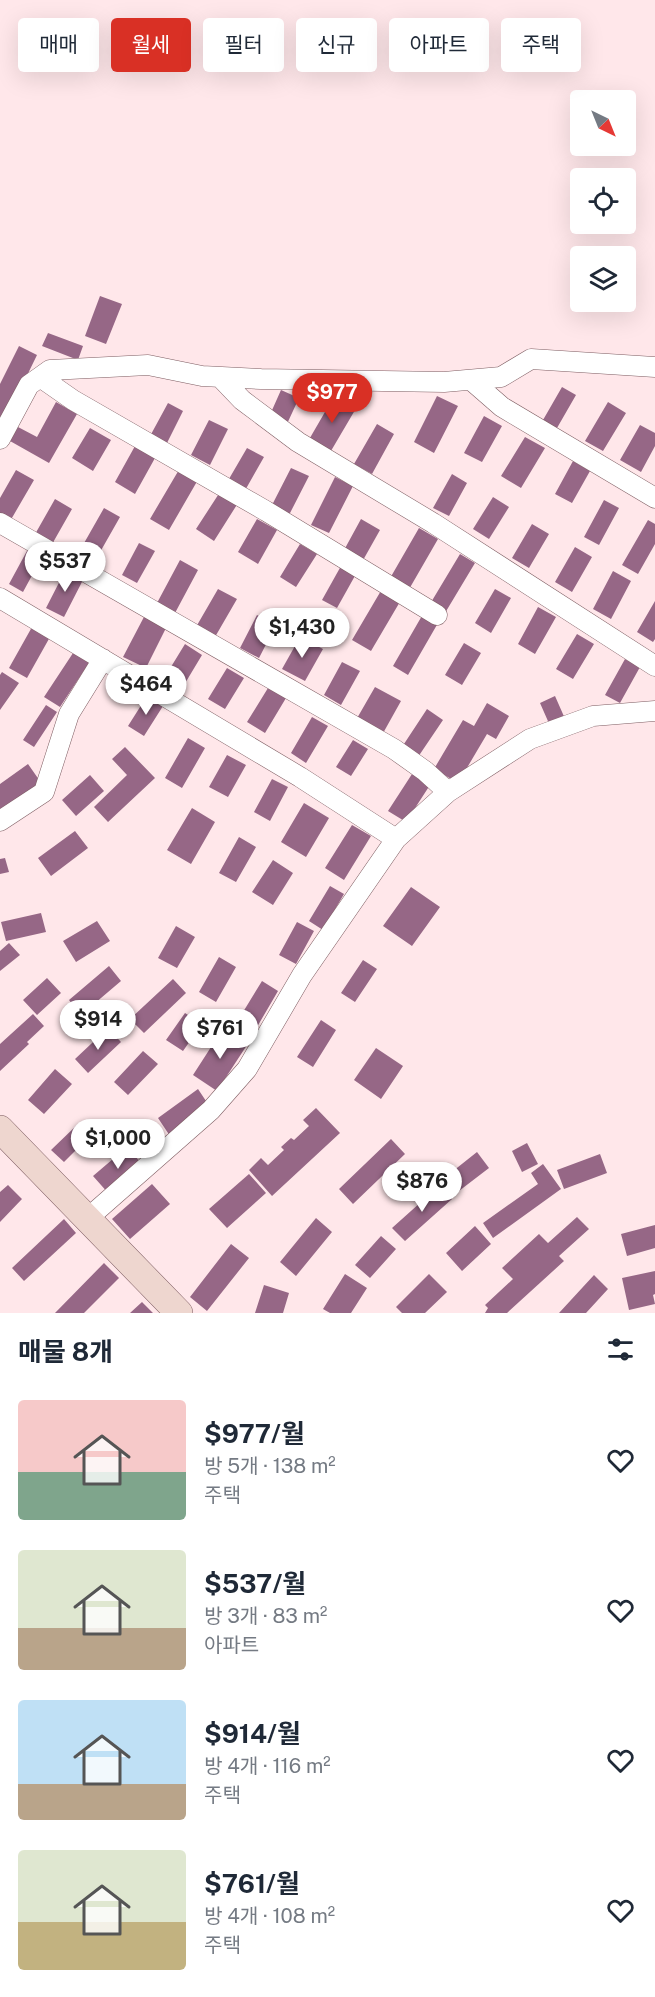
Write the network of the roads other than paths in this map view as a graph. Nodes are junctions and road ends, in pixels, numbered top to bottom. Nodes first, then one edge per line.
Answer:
1 (655, 367) edge
2 (40, 377) junction
3 (220, 377) junction
4 (471, 380) junction
5 (0, 439) edge
6 (655, 498) edge
7 (0, 523) edge
8 (0, 598) edge
9 (437, 615) dead end
10 (103, 659) junction
11 (655, 666) edge
12 (655, 711) edge
13 (448, 792) junction
14 (0, 821) edge
15 (396, 839) junction
16 (0, 1129) edge
17 (87, 1218) junction
18 (179, 1313) edge

1 - 4 street
2 - 3 street
2 - 5 street
2 - 9 street
3 - 4 street
3 - 11 street
4 - 6 street
7 - 13 street
8 - 10 street
10 - 14 street
10 - 15 street
12 - 13 street
13 - 15 street
15 - 17 street
16 - 17 main road
17 - 18 main road

